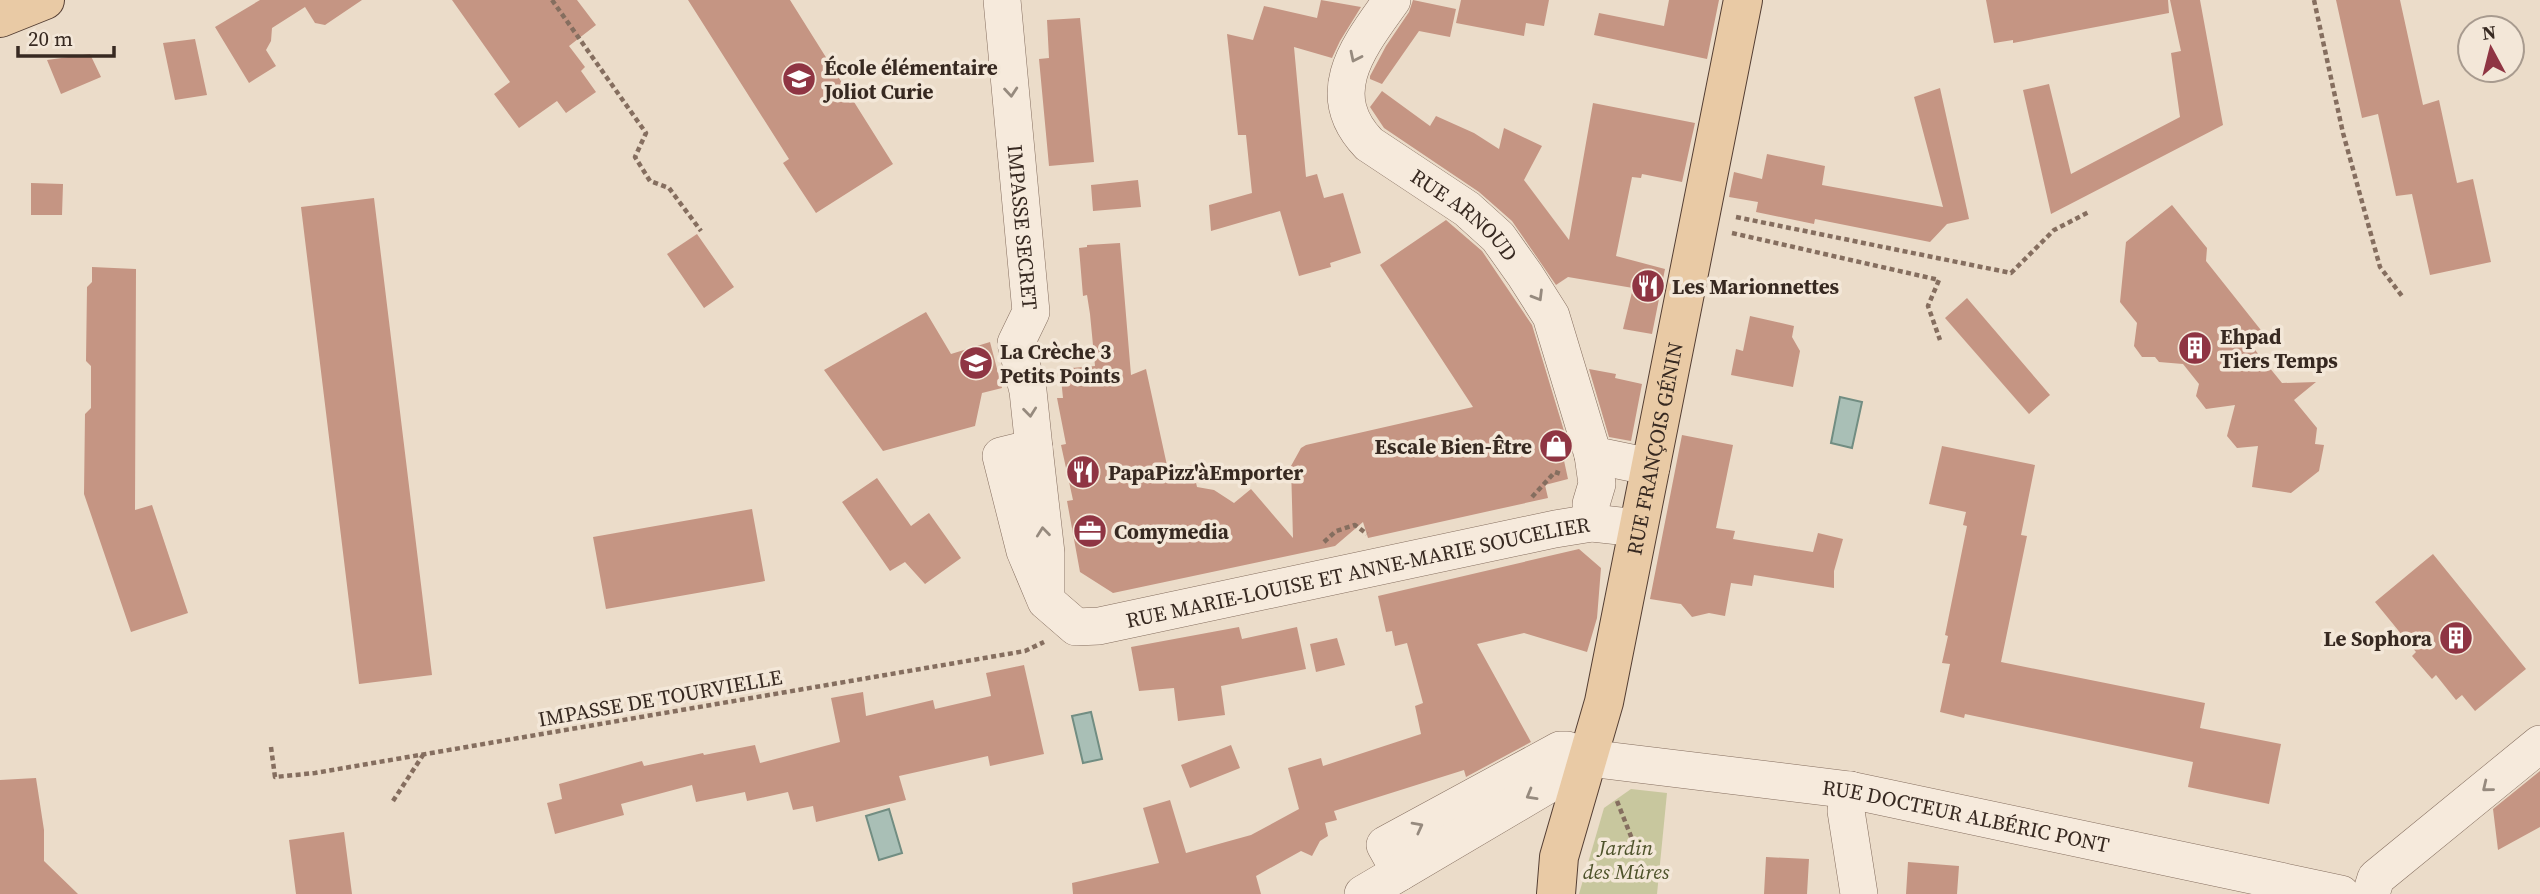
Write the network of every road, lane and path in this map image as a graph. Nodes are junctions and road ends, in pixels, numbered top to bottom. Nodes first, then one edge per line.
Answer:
1 (552, 0) edge
2 (1002, 0) edge
3 (1392, 0) edge
4 (1743, 0) edge
5 (2314, 0) edge
6 (2089, 212) dead end
7 (1727, 215) dead end
8 (701, 231) dead end
9 (1724, 231) dead end
10 (2403, 296) dead end
11 (1940, 340) dead end
12 (1580, 466) junction
13 (1651, 467) junction
14 (1534, 497) dead end
15 (1592, 523) junction
16 (1638, 528) junction
17 (1076, 627) junction
18 (2540, 744) edge
19 (271, 747) dead end
20 (423, 755) junction
21 (1588, 758) junction
22 (1850, 790) junction
23 (1618, 801) dead end
24 (393, 802) dead end
25 (1636, 849) dead end
26 (1363, 894) edge
27 (1556, 894) edge
28 (1859, 894) edge
29 (2341, 894) edge
30 (2371, 894) edge

1 - 8 path
2 -> 17 street, IMPASSE SECRET
3 -> 12 street, RUE ARNOUD
4 - 13 main road, RUE FRANÇOIS GÉNIN
5 - 10 path
6 - 7 path
9 - 11 path
12 - 13 street
12 - 14 path
12 - 15 street, RUE ARNOUD
13 - 16 main road, RUE FRANÇOIS GÉNIN
15 - 16 street, RUE MARIE-LOUISE ET ANNE-MARIE SOUCELIER
15 - 17 street, RUE MARIE-LOUISE ET ANNE-MARIE SOUCELIER
16 - 21 main road, RUE FRANÇOIS GÉNIN
17 - 20 path, IMPASSE DE TOURVIELLE
18 -> 30 street
19 - 20 path, IMPASSE DE TOURVIELLE
20 - 24 path
21 - 22 street, RUE DOCTEUR ALBÉRIC PONT
21 - 26 street
21 - 27 main road, RUE FRANÇOIS GÉNIN
22 - 28 street
22 - 29 street, RUE DOCTEUR ALBÉRIC PONT
23 - 25 path

